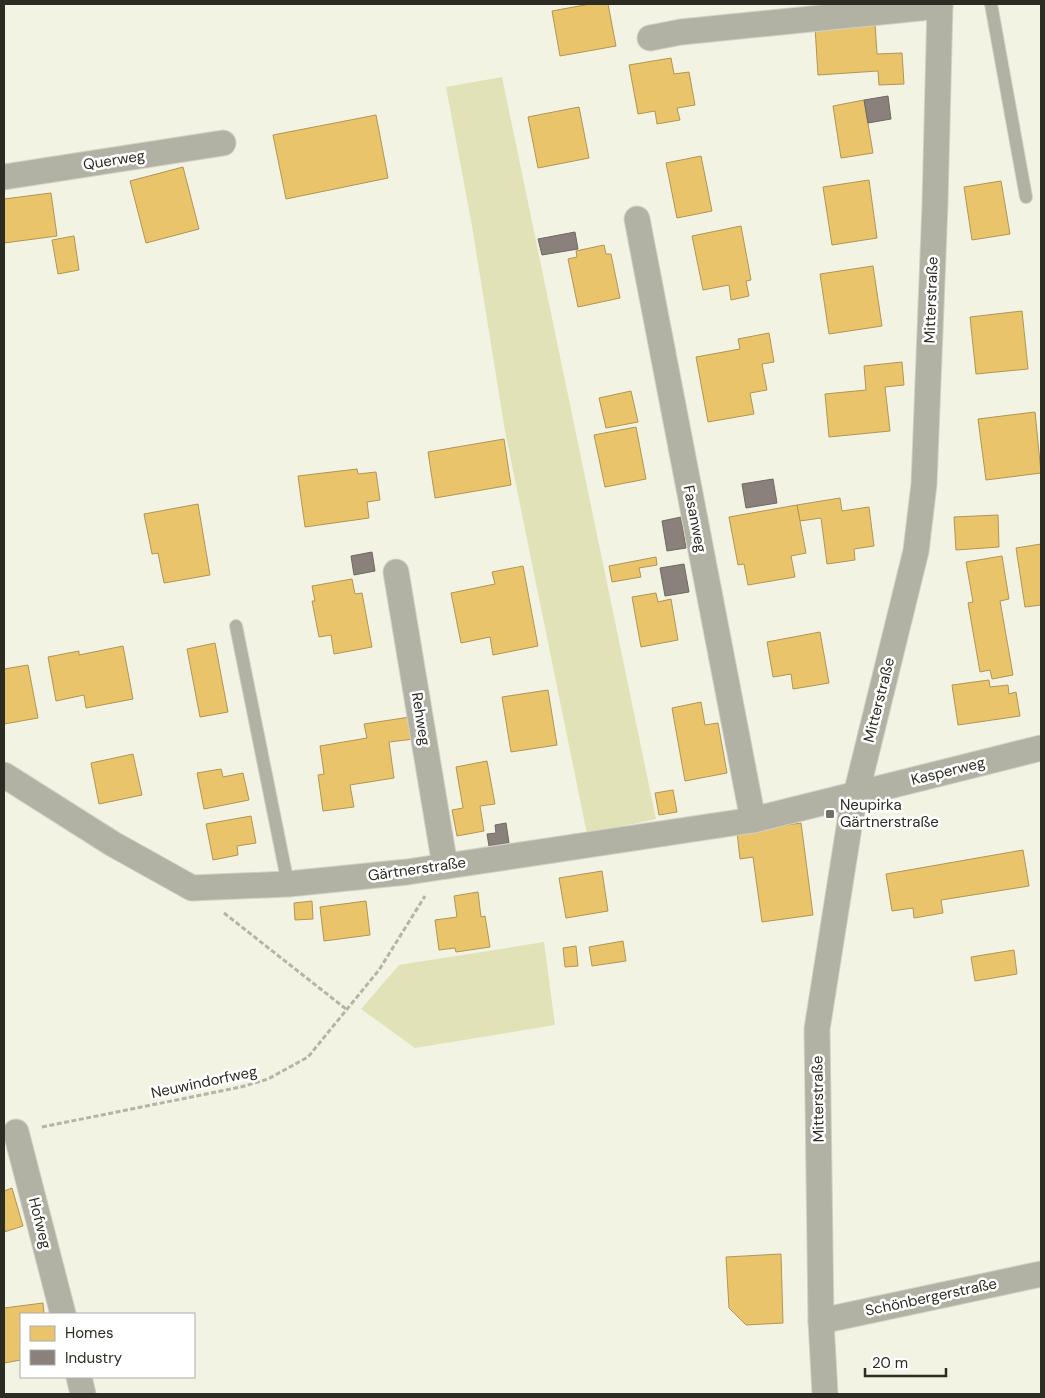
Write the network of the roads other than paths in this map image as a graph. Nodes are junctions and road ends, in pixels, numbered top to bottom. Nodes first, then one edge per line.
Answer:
1 (991, 4) edge
2 (940, 5) edge
3 (650, 38) dead end
4 (224, 143) dead end
5 (4, 177) edge
6 (1026, 198) dead end
7 (637, 219) dead end
8 (396, 572) dead end
9 (236, 626) dead end
10 (1041, 748) edge
11 (4, 775) edge
12 (855, 795) junction
13 (753, 820) junction
14 (445, 866) junction
15 (288, 884) junction
16 (16, 1132) road end
17 (1041, 1274) edge
18 (63, 1313) edge
19 (822, 1320) junction
20 (79, 1378) edge
21 (83, 1394) edge
22 (825, 1394) edge

1 - 6 lane
2 - 3 street, Mitterstraße
2 - 12 street, Mitterstraße
4 - 5 street, Querweg
7 - 13 street, Fasanweg
8 - 14 street, Rehweg
9 - 15 lane
10 - 12 street, Kasperweg
11 - 15 street, Gärtnerstraße
12 - 13 street, Gärtnerstraße
12 - 19 street, Mitterstraße
13 - 14 street, Gärtnerstraße
14 - 15 street, Gärtnerstraße
16 - 18 street, Hofweg
17 - 19 street, Schönbergerstraße
19 - 22 street, Mitterstraße
20 - 21 street

